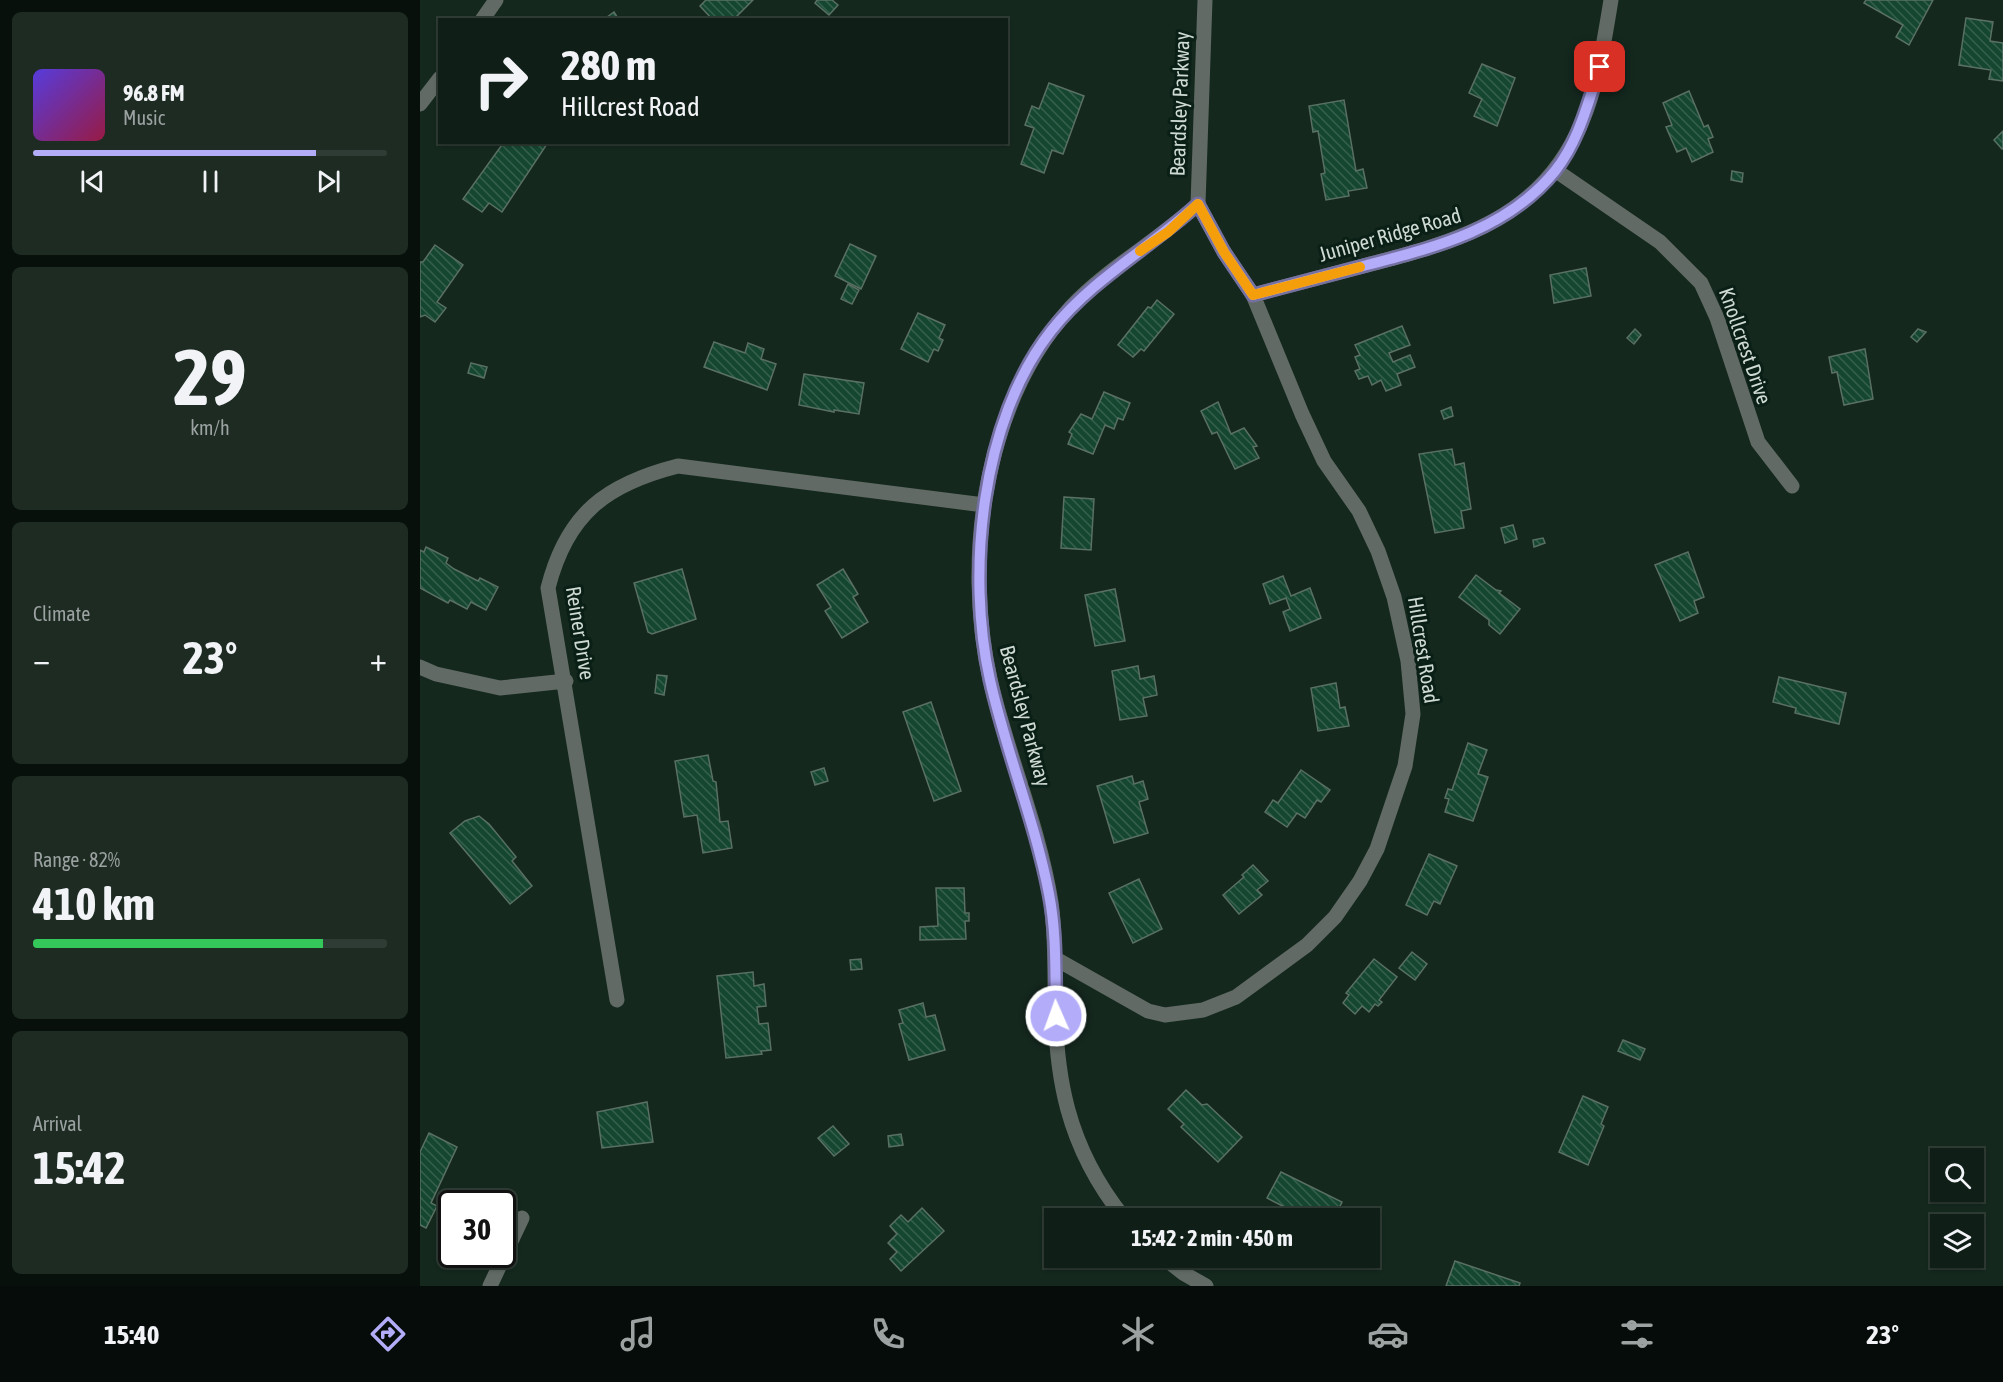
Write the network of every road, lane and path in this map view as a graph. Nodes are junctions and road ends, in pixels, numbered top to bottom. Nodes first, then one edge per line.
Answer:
1 (496, 0) edge
2 (1205, 0) edge
3 (1611, 0) edge
4 (483, 18) edge
5 (438, 81) edge
6 (420, 104) edge
7 (1556, 170) junction
8 (1198, 204) junction
9 (1253, 295) junction
10 (1792, 486) dead end
11 (984, 505) junction
12 (420, 667) edge
13 (566, 681) junction
14 (1056, 958) junction
15 (617, 1000) dead end
16 (1116, 1208) edge
17 (522, 1218) dead end
18 (1176, 1268) edge
19 (490, 1286) edge
20 (1206, 1286) edge

1 - 4 street
2 - 8 street, Beardsley Parkway
3 - 7 street, Juniper Ridge Road
5 - 6 street
7 - 9 street, Juniper Ridge Road
7 - 10 street, Knollcrest Drive
8 - 9 street, Hillcrest Road
8 - 11 street, Beardsley Parkway
9 - 14 street, Hillcrest Road
11 - 13 street, Reiner Drive
11 - 14 street, Beardsley Parkway
12 - 13 street
13 - 15 street, Reiner Drive
14 - 16 street, Beardsley Parkway
17 - 19 street
18 - 20 street

